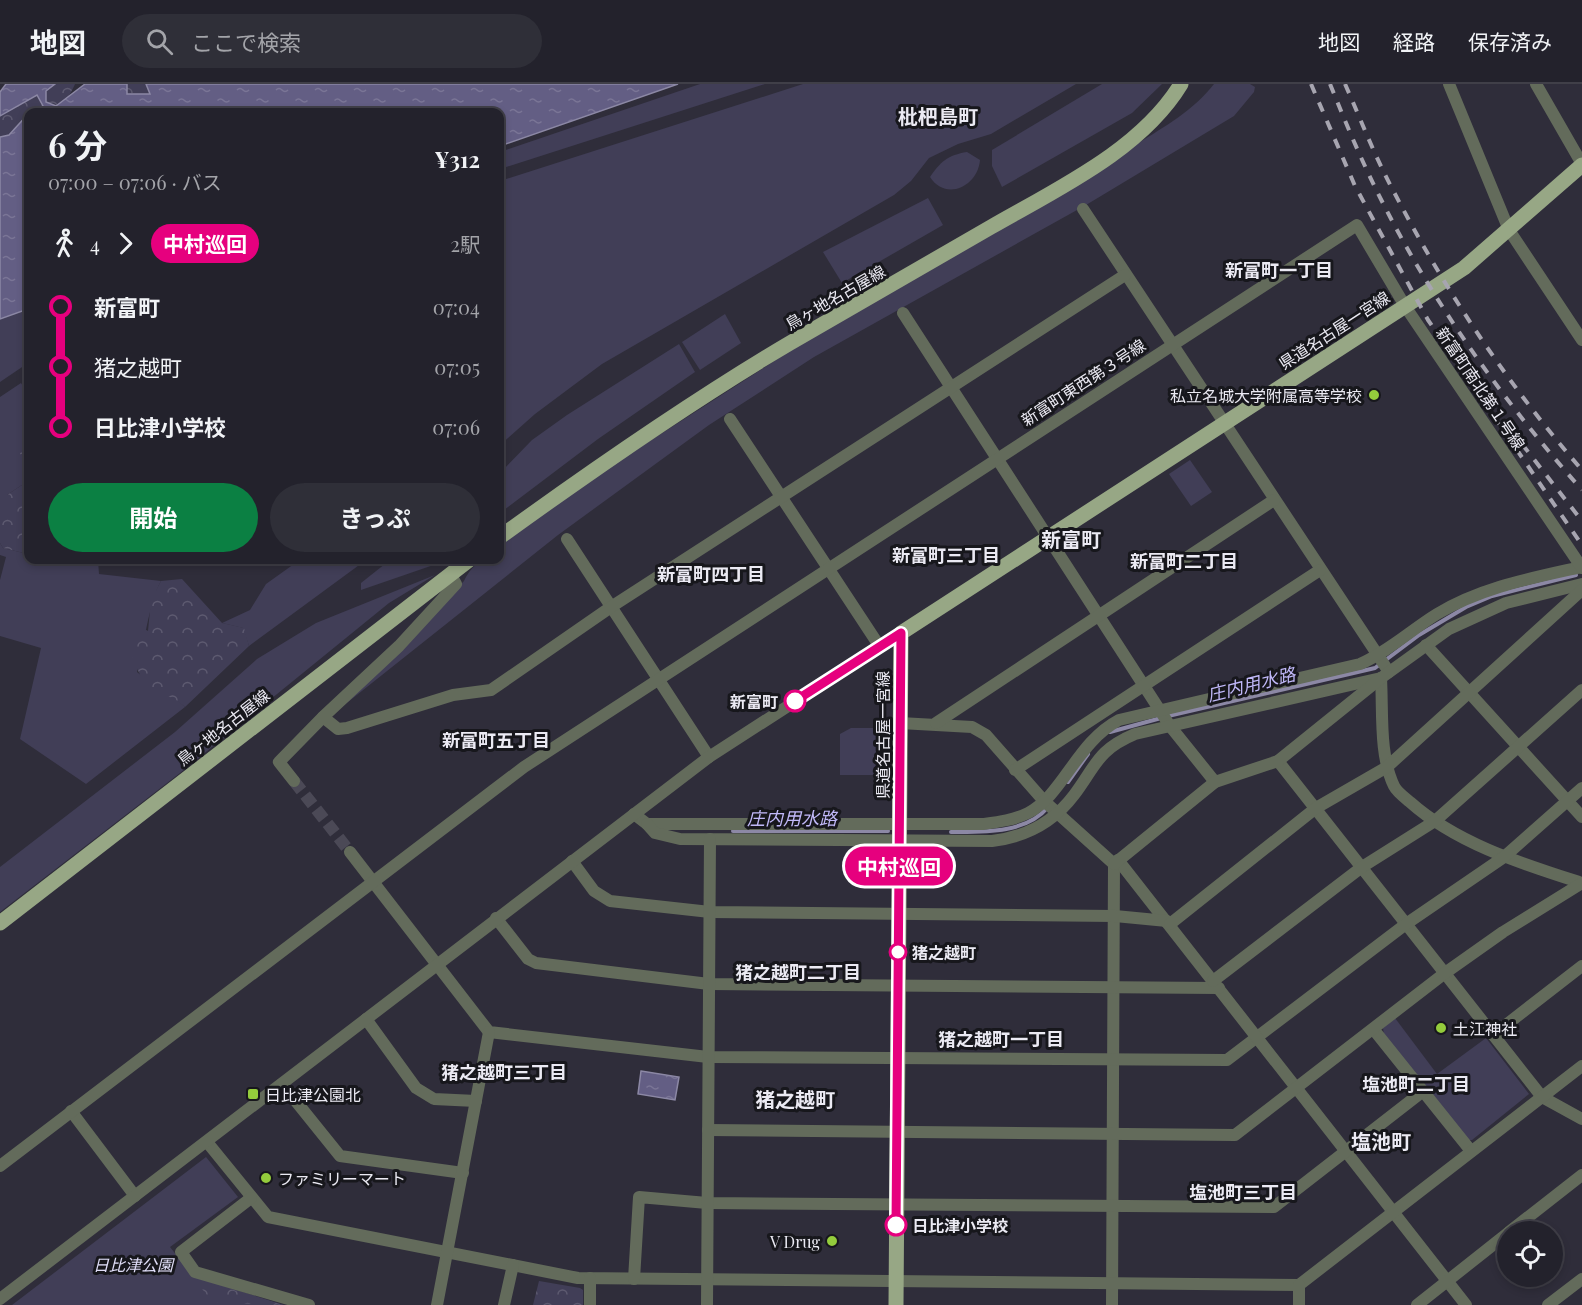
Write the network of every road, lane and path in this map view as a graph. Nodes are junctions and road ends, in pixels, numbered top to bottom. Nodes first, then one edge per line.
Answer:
1 (1181, 84) edge
2 (1449, 84) edge
3 (1536, 84) edge
4 (1582, 165) edge
5 (1083, 209) dead end
6 (1357, 225) joint
7 (1509, 230) junction
8 (1125, 275) junction
9 (1405, 306) junction
10 (903, 313) dead end
11 (1582, 340) edge
12 (1171, 345) junction
13 (951, 387) junction
14 (730, 419) dead end
15 (1222, 423) junction
16 (997, 458) junction
17 (781, 496) junction
18 (1274, 500) junction
19 (504, 534) edge
20 (1049, 537) junction
21 (567, 539) dead end
22 (463, 564) edge
23 (1582, 567) edge
24 (828, 568) junction
25 (1320, 570) junction
26 (450, 573) junction
27 (1582, 584) edge
28 (1582, 590) edge
29 (611, 607) junction
30 (1100, 615) junction
31 (901, 633) junction
32 (1426, 645) junction
33 (880, 647) junction
34 (1382, 666) junction
35 (658, 679) junction
36 (1145, 686) junction
37 (1582, 690) edge
38 (1470, 693) junction
39 (1162, 711) junction
40 (323, 717) junction
41 (900, 723) junction
42 (936, 723) junction
43 (1170, 725) junction
44 (1518, 747) junction
45 (709, 757) junction
46 (1278, 761) junction
47 (1387, 767) junction
48 (1015, 770) junction
49 (294, 781) tunnel mouth
50 (1215, 782) junction
51 (1582, 788) edge
52 (1567, 801) junction
53 (1050, 807) junction
54 (1316, 808) junction
55 (633, 814) junction
56 (1582, 817) edge
57 (1435, 821) junction
58 (647, 824) junction
59 (899, 824) junction
60 (710, 839) junction
61 (899, 841) junction
62 (350, 852) tunnel mouth
63 (1504, 856) junction
64 (572, 861) junction
65 (1116, 862) junction
66 (1362, 867) junction
67 (375, 881) junction
68 (1582, 883) edge
69 (710, 912) junction
70 (899, 913) junction
71 (1115, 916) junction
72 (496, 918) junction
73 (1168, 922) junction
74 (0, 923) edge
75 (1406, 924) junction
76 (438, 964) junction
77 (1582, 966) edge
78 (1444, 973) junction
79 (709, 984) junction
80 (1216, 985) junction
81 (898, 986) junction
82 (1114, 987) junction
83 (366, 1019) junction
84 (1374, 1029) junction
85 (489, 1032) junction
86 (1493, 1035) junction
87 (1258, 1039) junction
88 (708, 1057) junction
89 (897, 1058) junction
90 (1113, 1060) junction
91 (1582, 1066) edge
92 (282, 1084) junction
93 (1298, 1089) junction
94 (1422, 1092) junction
95 (1542, 1097) junction
96 (476, 1101) junction
97 (71, 1111) junction
98 (1582, 1119) edge
99 (708, 1130) junction
100 (897, 1132) junction
101 (1113, 1134) junction
102 (207, 1142) junction
103 (1346, 1151) junction
104 (1471, 1151) junction
105 (0, 1166) edge
106 (463, 1173) junction
107 (1582, 1175) edge
108 (135, 1196) junction
109 (251, 1198) junction
110 (707, 1203) junction
111 (896, 1204) junction
112 (1113, 1206) junction
113 (1394, 1212) junction
114 (1522, 1221) edge
115 (1497, 1241) edge
116 (447, 1252) junction
117 (513, 1265) junction
118 (590, 1278) junction
119 (634, 1279) junction
120 (1582, 1279) edge
121 (707, 1280) junction
122 (1447, 1280) junction
123 (896, 1282) junction
124 (1112, 1284) junction
125 (1299, 1286) junction
126 (0, 1299) edge
127 (291, 1303) edge
128 (309, 1305) edge
129 (437, 1305) edge
130 (504, 1305) edge
131 (590, 1305) edge
132 (706, 1305) edge
133 (896, 1305) edge
134 (1112, 1305) edge
135 (1299, 1305) edge
136 (1417, 1305) edge
137 (1466, 1305) edge
138 (1548, 1305) edge

1 - 19 main road, 鳥ヶ地名古屋線
2 - 7 street
3 - 4 street
4 - 7 main road, 県道名古屋一宮線
5 - 8 street
6 - 9 street, 新富町南北第１号線
6 - 12 street, 新富町東西第３号線
7 - 9 main road, 県道名古屋一宮線
7 - 11 street
8 - 12 street
8 - 13 street
9 - 15 main road, 県道名古屋一宮線
9 - 23 street, 新富町南北第１号線
10 - 13 street
12 - 15 street
12 - 16 street, 新富町東西第３号線
13 - 16 street
13 - 17 street
14 - 17 street
15 - 18 street
15 - 20 main road, 県道名古屋一宮線
16 - 20 street
16 - 24 street, 新富町東西第３号線
17 - 24 street
17 - 29 street
18 - 25 street
18 - 30 street
20 - 30 street
20 - 31 main road, 県道名古屋一宮線
21 - 29 street
22 - 26 main road, 鳥ヶ地名古屋線
23 - 34 street
24 - 33 street
24 - 35 street, 新富町東西第３号線
25 - 34 street
25 - 36 street
26 - 40 street
26 - 74 main road, 鳥ヶ地名古屋線
27 - 32 street
28 - 38 street
29 - 35 street
29 - 40 street
30 - 36 street
30 - 42 street
31 - 33 street
31 - 41 main road, 県道名古屋一宮線
32 - 34 street
32 - 38 street
33 - 45 street
34 - 39 street
34 - 43 street
34 - 46 street
34 - 47 street
35 - 45 street
35 - 67 street, 新富町東西第３号線
36 - 39 street
36 - 48 street
37 - 44 street
38 - 44 street
38 - 47 street
39 - 43 street
39 - 53 street
40 - 49 street
41 - 42 street
41 - 59 main road, 県道名古屋一宮線
42 - 48 street
43 - 50 street
43 - 53 street
44 - 52 street
44 - 57 street
45 - 55 street
46 - 50 street
46 - 54 street
47 - 54 street
47 - 57 street
48 - 53 street
50 - 65 street
51 - 52 street
52 - 56 street
52 - 63 street
53 - 59 street
53 - 61 street
53 - 65 street
54 - 66 street
54 - 73 street
55 - 58 street
55 - 64 street
57 - 63 street
57 - 66 street
58 - 59 street
58 - 60 street
59 - 61 main road, 県道名古屋一宮線
60 - 61 street
60 - 69 street
61 - 70 main road, 県道名古屋一宮線
62 - 67 street
63 - 68 street
63 - 75 street
64 - 69 street
64 - 72 street
65 - 71 street
65 - 73 street
66 - 75 street
66 - 80 street
67 - 76 street
67 - 97 street, 新富町東西第３号線
68 - 78 street
69 - 70 street
69 - 79 street
70 - 71 street
70 - 81 main road, 県道名古屋一宮線
71 - 73 street
71 - 82 street
72 - 76 street
72 - 79 street
73 - 80 street
75 - 78 street
75 - 87 street
76 - 83 street
76 - 85 street
77 - 86 street
78 - 84 street
78 - 86 street
79 - 81 street
79 - 88 street
80 - 82 street
80 - 87 street
81 - 82 street
81 - 89 main road, 県道名古屋一宮線
82 - 90 street
83 - 92 street
83 - 96 street
84 - 93 street
84 - 94 street
85 - 88 street
85 - 96 street
86 - 95 street
87 - 90 street
87 - 93 street
88 - 89 street
88 - 99 street
89 - 90 street
89 - 100 main road, 県道名古屋一宮線
90 - 101 street
91 - 95 street
92 - 102 street
92 - 106 street
93 - 101 street
93 - 103 street
94 - 103 street
94 - 104 street
95 - 98 street
95 - 104 street
96 - 106 street
97 - 105 street, 新富町東西第３号線
97 - 108 street
99 - 100 street
99 - 110 street
100 - 101 street
100 - 111 main road, 県道名古屋一宮線
101 - 112 street
102 - 108 street
102 - 109 street
103 - 112 street
103 - 113 street
104 - 113 street
106 - 116 street
107 - 114 street
108 - 126 street
109 - 116 street
109 - 127 street
110 - 111 street
110 - 119 street
110 - 121 street
111 - 112 street
111 - 123 main road, 県道名古屋一宮線
112 - 124 street
113 - 122 street
113 - 125 street
115 - 122 street
116 - 117 street
116 - 129 street
117 - 118 street
117 - 130 street
118 - 119 street
118 - 131 street
119 - 121 street
120 - 138 street
121 - 123 street
121 - 132 street
122 - 136 street
122 - 137 street
123 - 124 street
123 - 133 main road, 県道名古屋一宮線
124 - 125 street
124 - 134 street
125 - 135 street
127 - 128 street

